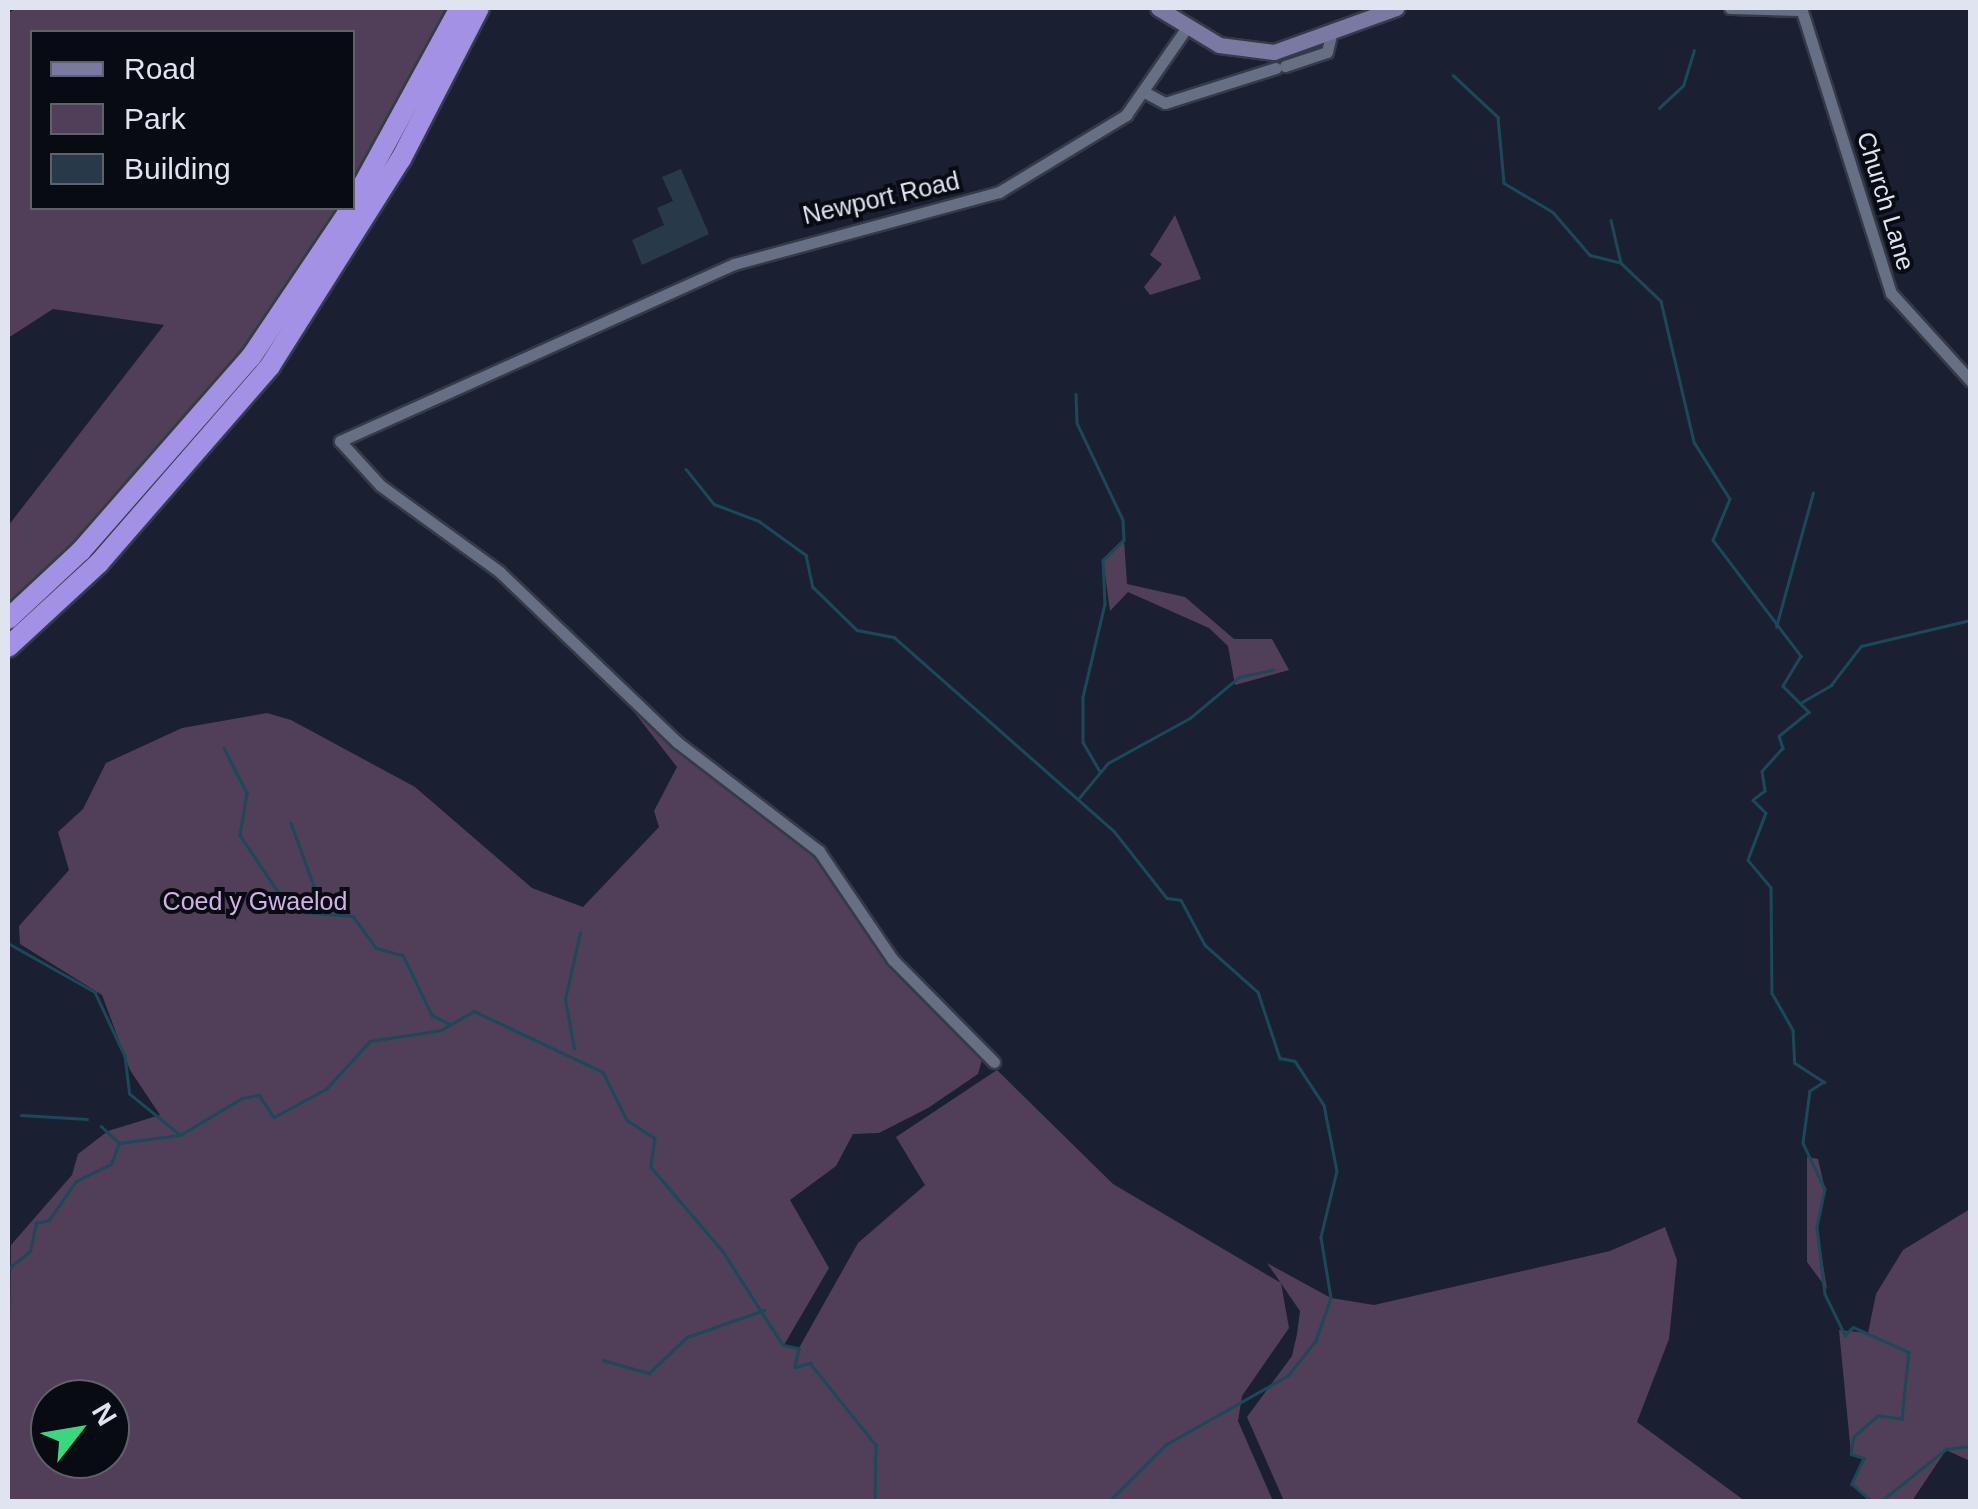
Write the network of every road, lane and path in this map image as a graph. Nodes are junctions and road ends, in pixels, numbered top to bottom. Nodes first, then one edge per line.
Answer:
1 (460, 8) edge
2 (479, 8) edge
3 (1158, 8) edge
4 (1396, 8) edge
5 (1730, 8) edge
6 (1801, 9) edge
7 (1360, 15) edge
8 (1185, 30) junction
9 (1331, 36) junction
10 (1146, 94) junction
11 (355, 200) edge
12 (349, 210) edge
13 (1970, 380) edge
14 (8, 619) edge
15 (8, 647) edge
16 (994, 1062) dead end

1 - 11 highway
2 - 15 highway
3 - 8 street
4 - 7 street
5 - 6 street, Church Lane
6 - 13 street, Church Lane
7 - 9 street
8 - 9 street
8 - 10 street, Newport Road
9 - 10 street
10 - 16 street, Newport Road
12 - 14 highway

